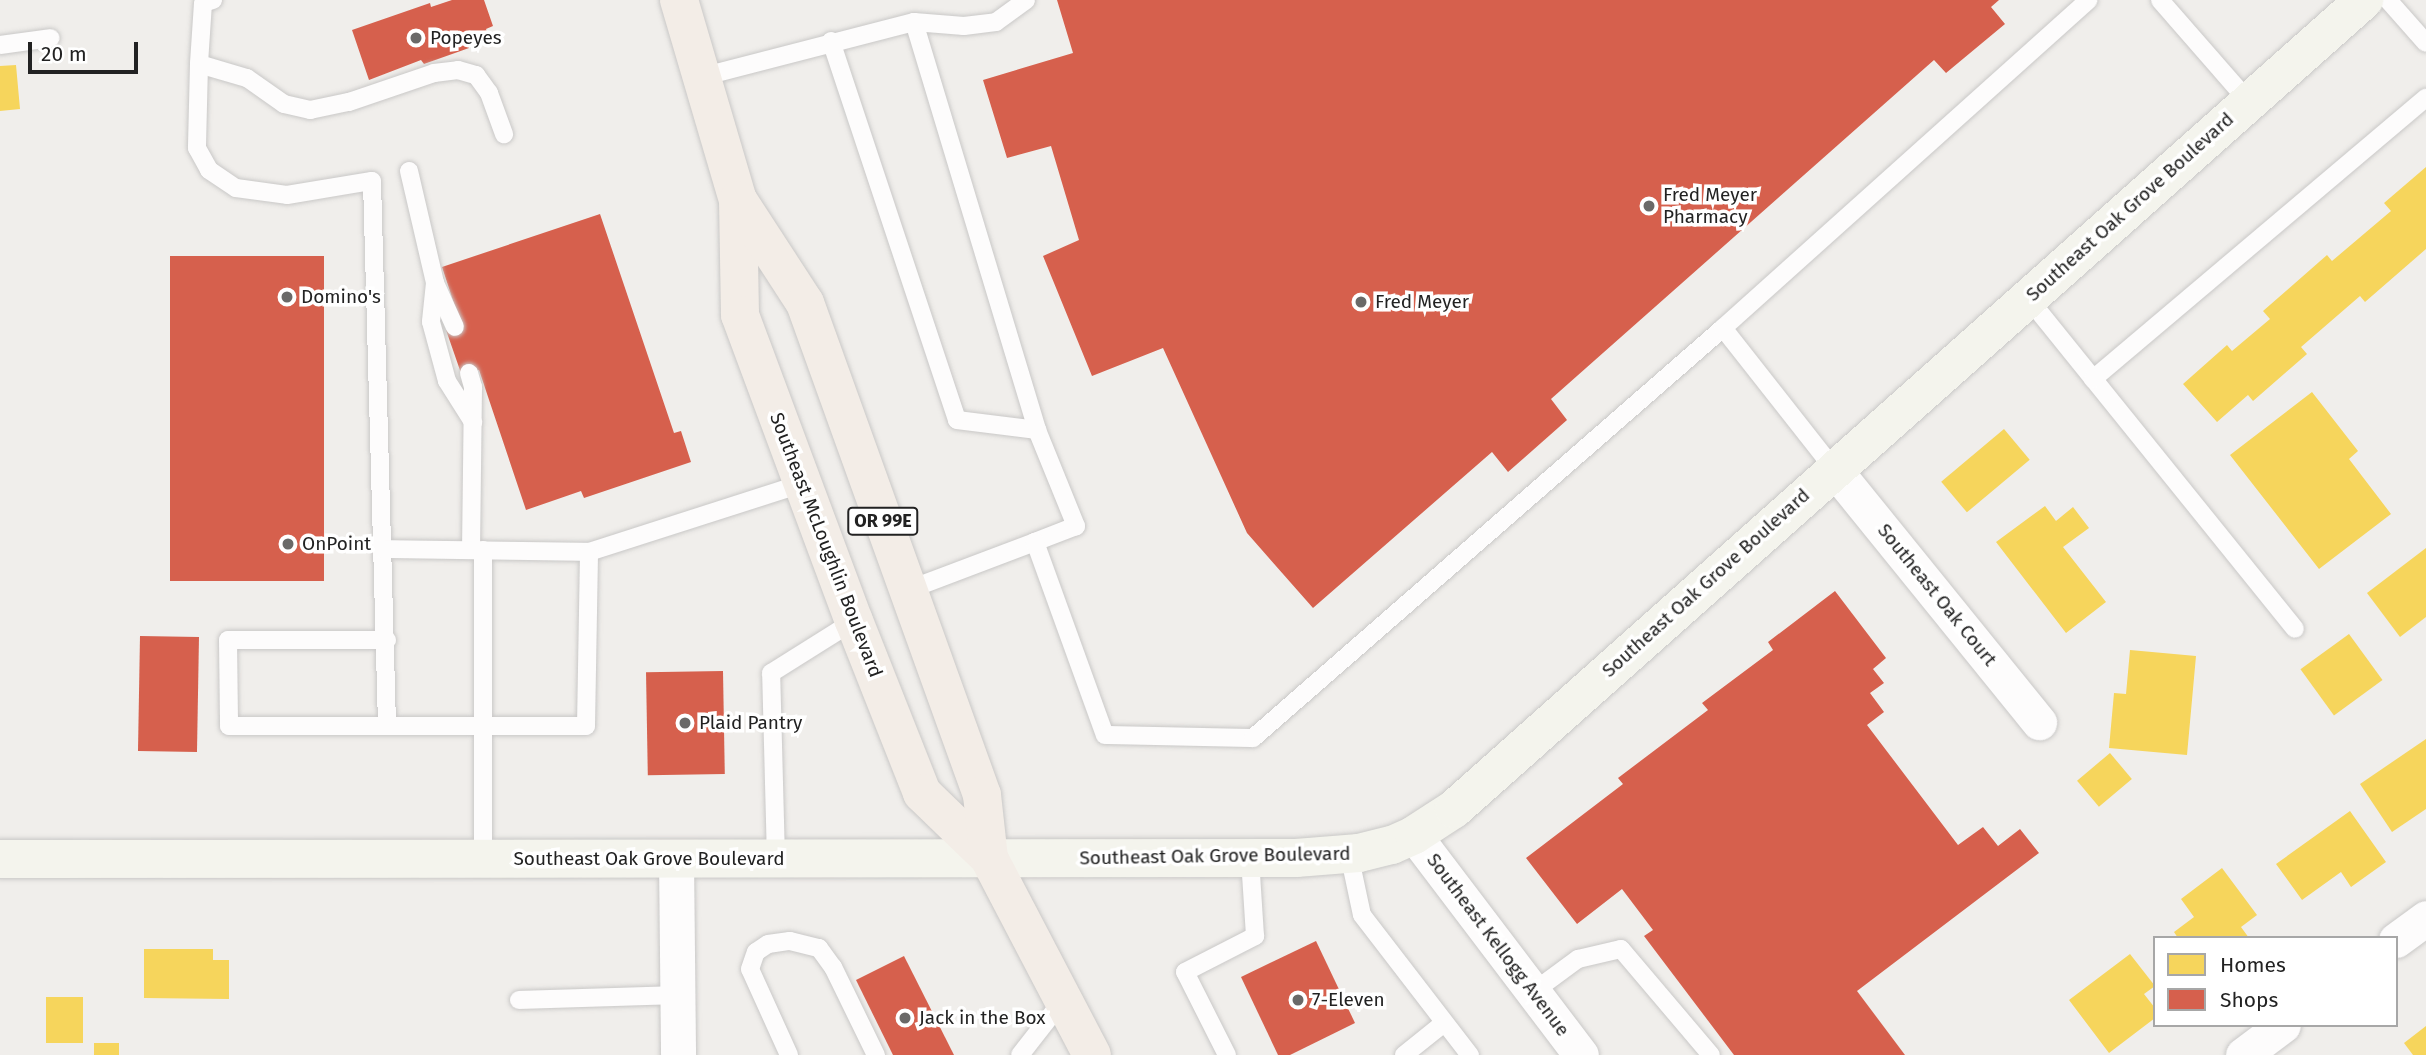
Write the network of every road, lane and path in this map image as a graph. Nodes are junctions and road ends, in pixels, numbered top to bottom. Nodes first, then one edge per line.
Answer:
1 (213, 0) edge
2 (679, 0) edge
3 (1026, 0) edge
4 (2089, 0) edge
5 (2160, 0) edge
6 (2364, 0) edge
7 (2388, 0) edge
8 (914, 22) junction
9 (51, 38) dead end
10 (831, 41) junction
11 (2426, 43) edge
12 (0, 46) edge
13 (199, 64) junction
14 (701, 77) junction
15 (2426, 98) edge
16 (2249, 102) junction
17 (504, 134) dead end
18 (409, 171) dead end
19 (738, 200) junction
20 (435, 283) junction
21 (2028, 298) junction
22 (455, 327) dead end
23 (1723, 328) junction
24 (469, 373) dead end
25 (2093, 379) junction
26 (472, 422) junction
27 (1037, 430) junction
28 (1835, 469) junction
29 (801, 484) junction
30 (1035, 542) junction
31 (381, 549) junction
32 (477, 550) junction
33 (589, 552) junction
34 (908, 590) junction
35 (854, 621) junction
36 (2295, 629) dead end
37 (387, 640) junction
38 (2039, 722) dead end
39 (387, 726) junction
40 (483, 726) junction
41 (1414, 835) junction
42 (1349, 854) junction
43 (676, 858) junction
44 (989, 858) junction
45 (1250, 858) junction
46 (0, 859) edge
47 (483, 859) junction
48 (776, 859) junction
49 (2426, 918) edge
50 (2398, 939) edge
51 (1533, 992) junction
52 (678, 995) junction
53 (519, 1000) dead end
54 (1063, 1000) junction
55 (1444, 1023) junction
56 (2280, 1027) edge
57 (678, 1055) edge
58 (789, 1055) edge
59 (876, 1055) edge
60 (1020, 1055) edge
61 (1092, 1055) edge
62 (1227, 1055) edge
63 (1404, 1055) edge
64 (1470, 1055) edge
65 (1581, 1055) edge
66 (1711, 1055) edge
67 (2243, 1055) edge

1 - 13 lane
2 - 14 main road, Southeast McLoughlin Boulevard / OR 99E
3 - 8 lane
4 - 23 lane
5 - 16 lane
6 - 16 main road, Southeast Oak Grove Boulevard
7 - 11 lane
8 - 10 lane
8 - 27 lane
9 - 12 lane
10 - 14 lane
10 - 27 lane
13 - 17 lane
13 - 31 lane
14 - 19 main road, Southeast McLoughlin Boulevard / OR 99E
15 - 25 lane
16 - 21 main road, Southeast Oak Grove Boulevard
18 - 20 lane
19 - 29 main road, Southeast McLoughlin Boulevard / OR 99E
19 - 34 main road, Southeast McLoughlin Boulevard / OR 99E
20 - 22 lane
20 - 26 lane
21 - 25 lane
21 - 28 main road, Southeast Oak Grove Boulevard
23 - 28 lane
23 - 30 lane
24 - 26 lane
25 - 36 lane
26 - 32 lane
27 - 30 lane
28 - 38 street, Southeast Oak Court
28 - 41 main road, Southeast Oak Grove Boulevard
29 - 33 lane
29 - 35 main road, Southeast McLoughlin Boulevard / OR 99E
30 - 34 lane
31 - 32 lane
31 - 37 lane
32 - 33 lane
32 - 40 lane
33 - 40 lane
34 - 44 main road, Southeast McLoughlin Boulevard / OR 99E
35 - 44 main road, Southeast McLoughlin Boulevard / OR 99E
35 - 48 lane
37 - 39 lane
37 - 39 lane
39 - 40 lane
40 - 47 lane
41 - 42 main road, Southeast Oak Grove Boulevard
41 - 51 street, Southeast Kellogg Avenue
42 - 45 main road, Southeast Oak Grove Boulevard
42 - 55 lane
43 - 47 main road, Southeast Oak Grove Boulevard
43 - 48 main road, Southeast Oak Grove Boulevard
43 - 52 street
44 - 45 main road, Southeast Oak Grove Boulevard
44 - 48 main road, Southeast Oak Grove Boulevard
44 - 54 main road, Southeast McLoughlin Boulevard / OR 99E
45 - 62 lane
46 - 47 main road, Southeast Oak Grove Boulevard
49 - 50 street
51 - 65 street, Southeast Kellogg Avenue
51 - 66 lane
52 - 53 lane
52 - 57 street
54 - 60 lane
54 - 61 main road, Southeast McLoughlin Boulevard / OR 99E
55 - 63 lane
55 - 64 lane
56 - 67 street
58 - 59 lane

